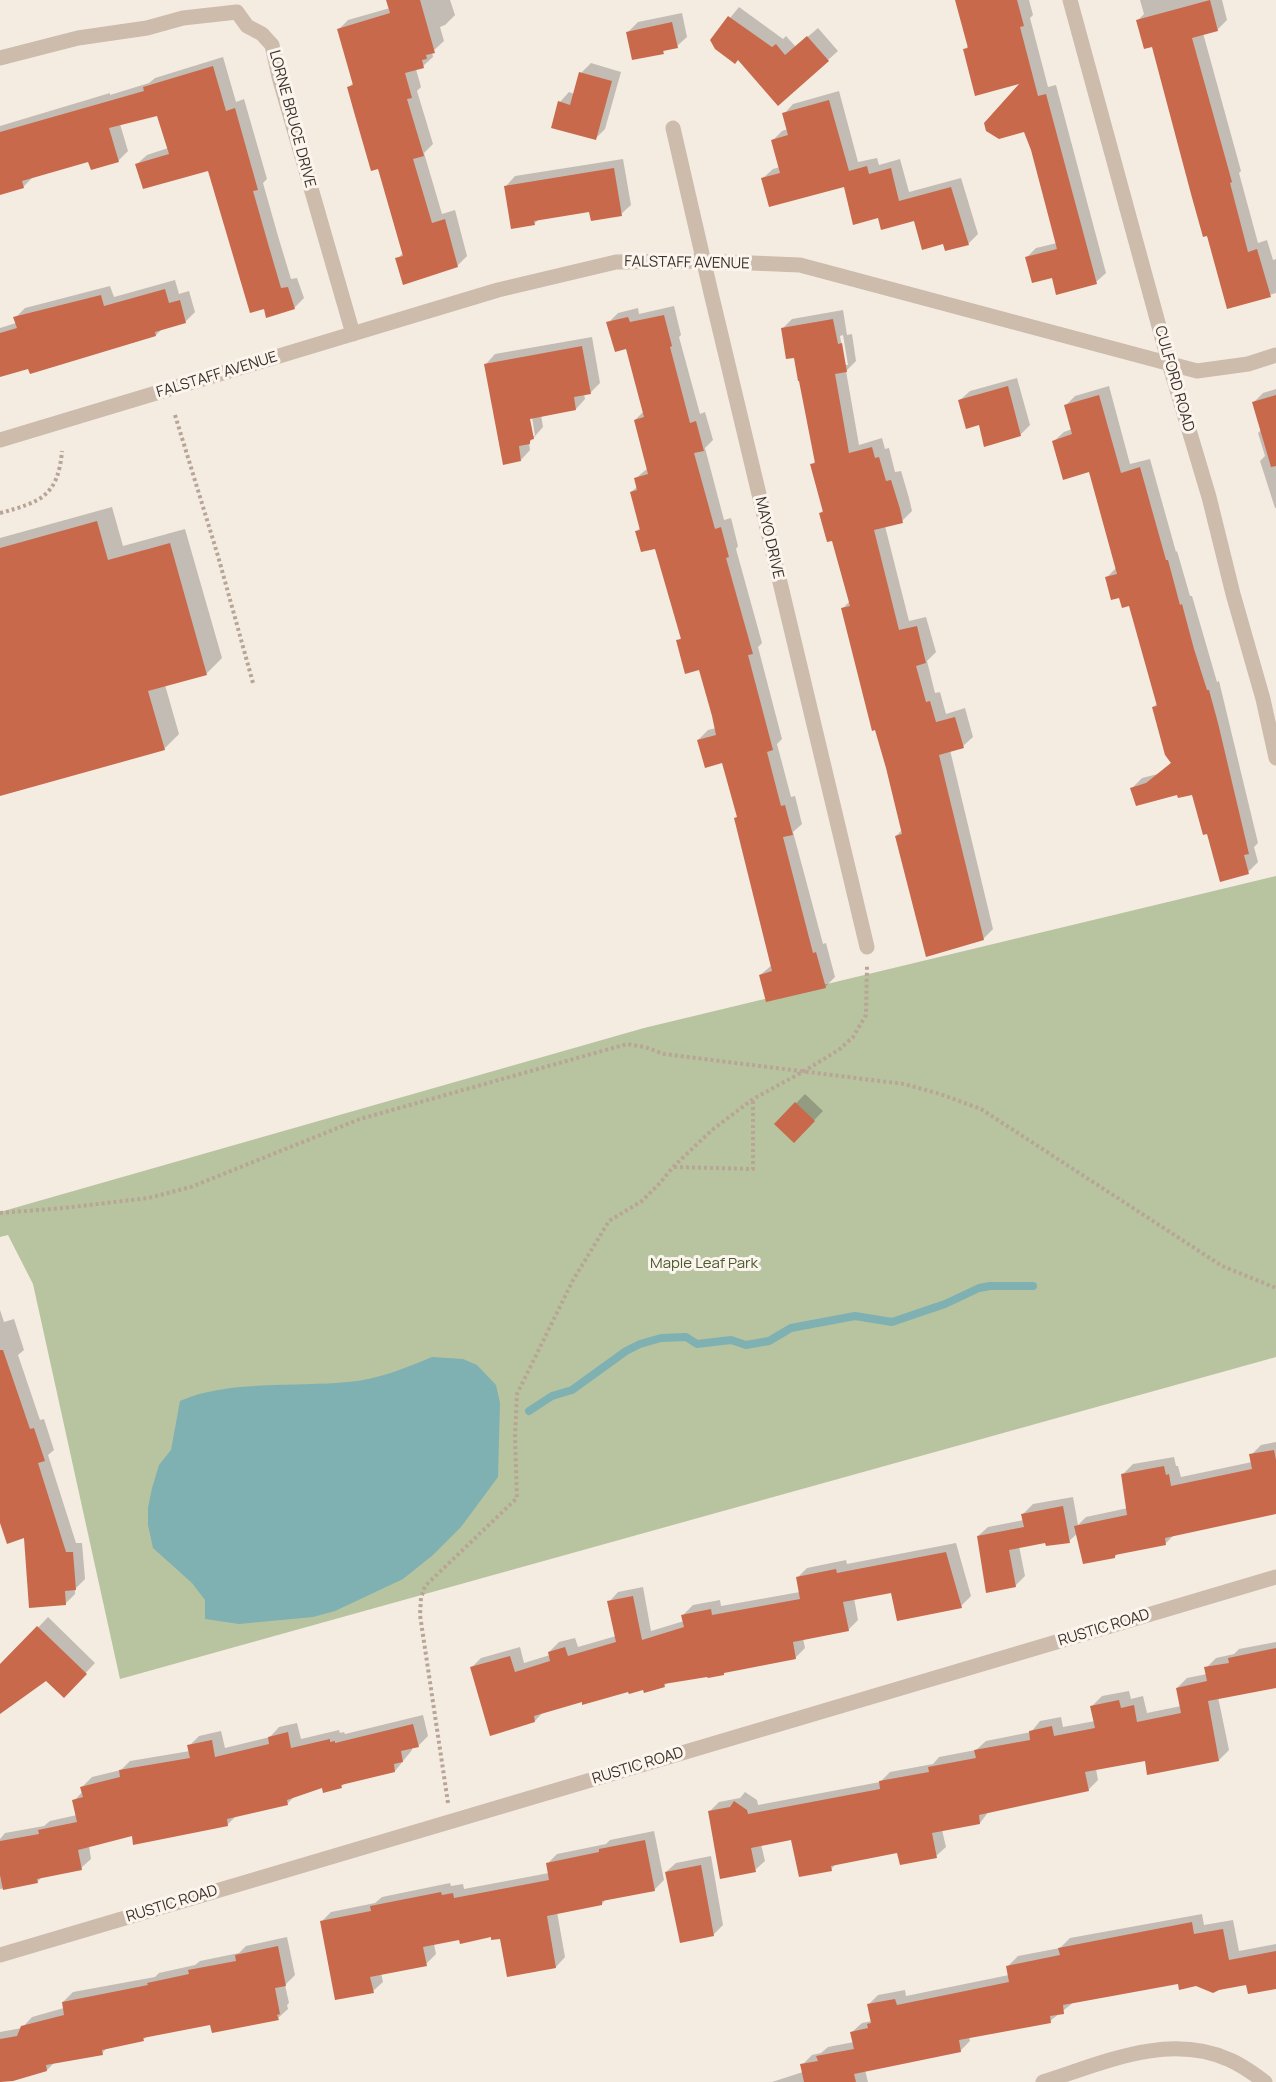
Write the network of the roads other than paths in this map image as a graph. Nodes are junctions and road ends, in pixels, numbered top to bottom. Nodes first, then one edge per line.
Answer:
1 (1070, 0) edge
2 (0, 58) edge
3 (673, 128) dead end
4 (703, 261) junction
5 (353, 334) junction
6 (1276, 355) edge
7 (1169, 363) junction
8 (0, 440) edge
9 (1276, 758) edge
10 (867, 947) road end
11 (1276, 1577) edge
12 (0, 1955) edge
13 (1043, 2082) edge
14 (1265, 2082) edge

1 - 7 street, CULFORD ROAD
2 - 5 street, LORNE BRUCE DRIVE
3 - 4 street, MAYO DRIVE
4 - 5 street, FALSTAFF AVENUE
4 - 7 street, FALSTAFF AVENUE
4 - 10 street, MAYO DRIVE
5 - 8 street, FALSTAFF AVENUE
6 - 7 street, FALSTAFF AVENUE
7 - 9 street, CULFORD ROAD
11 - 12 street, RUSTIC ROAD
13 - 14 street

